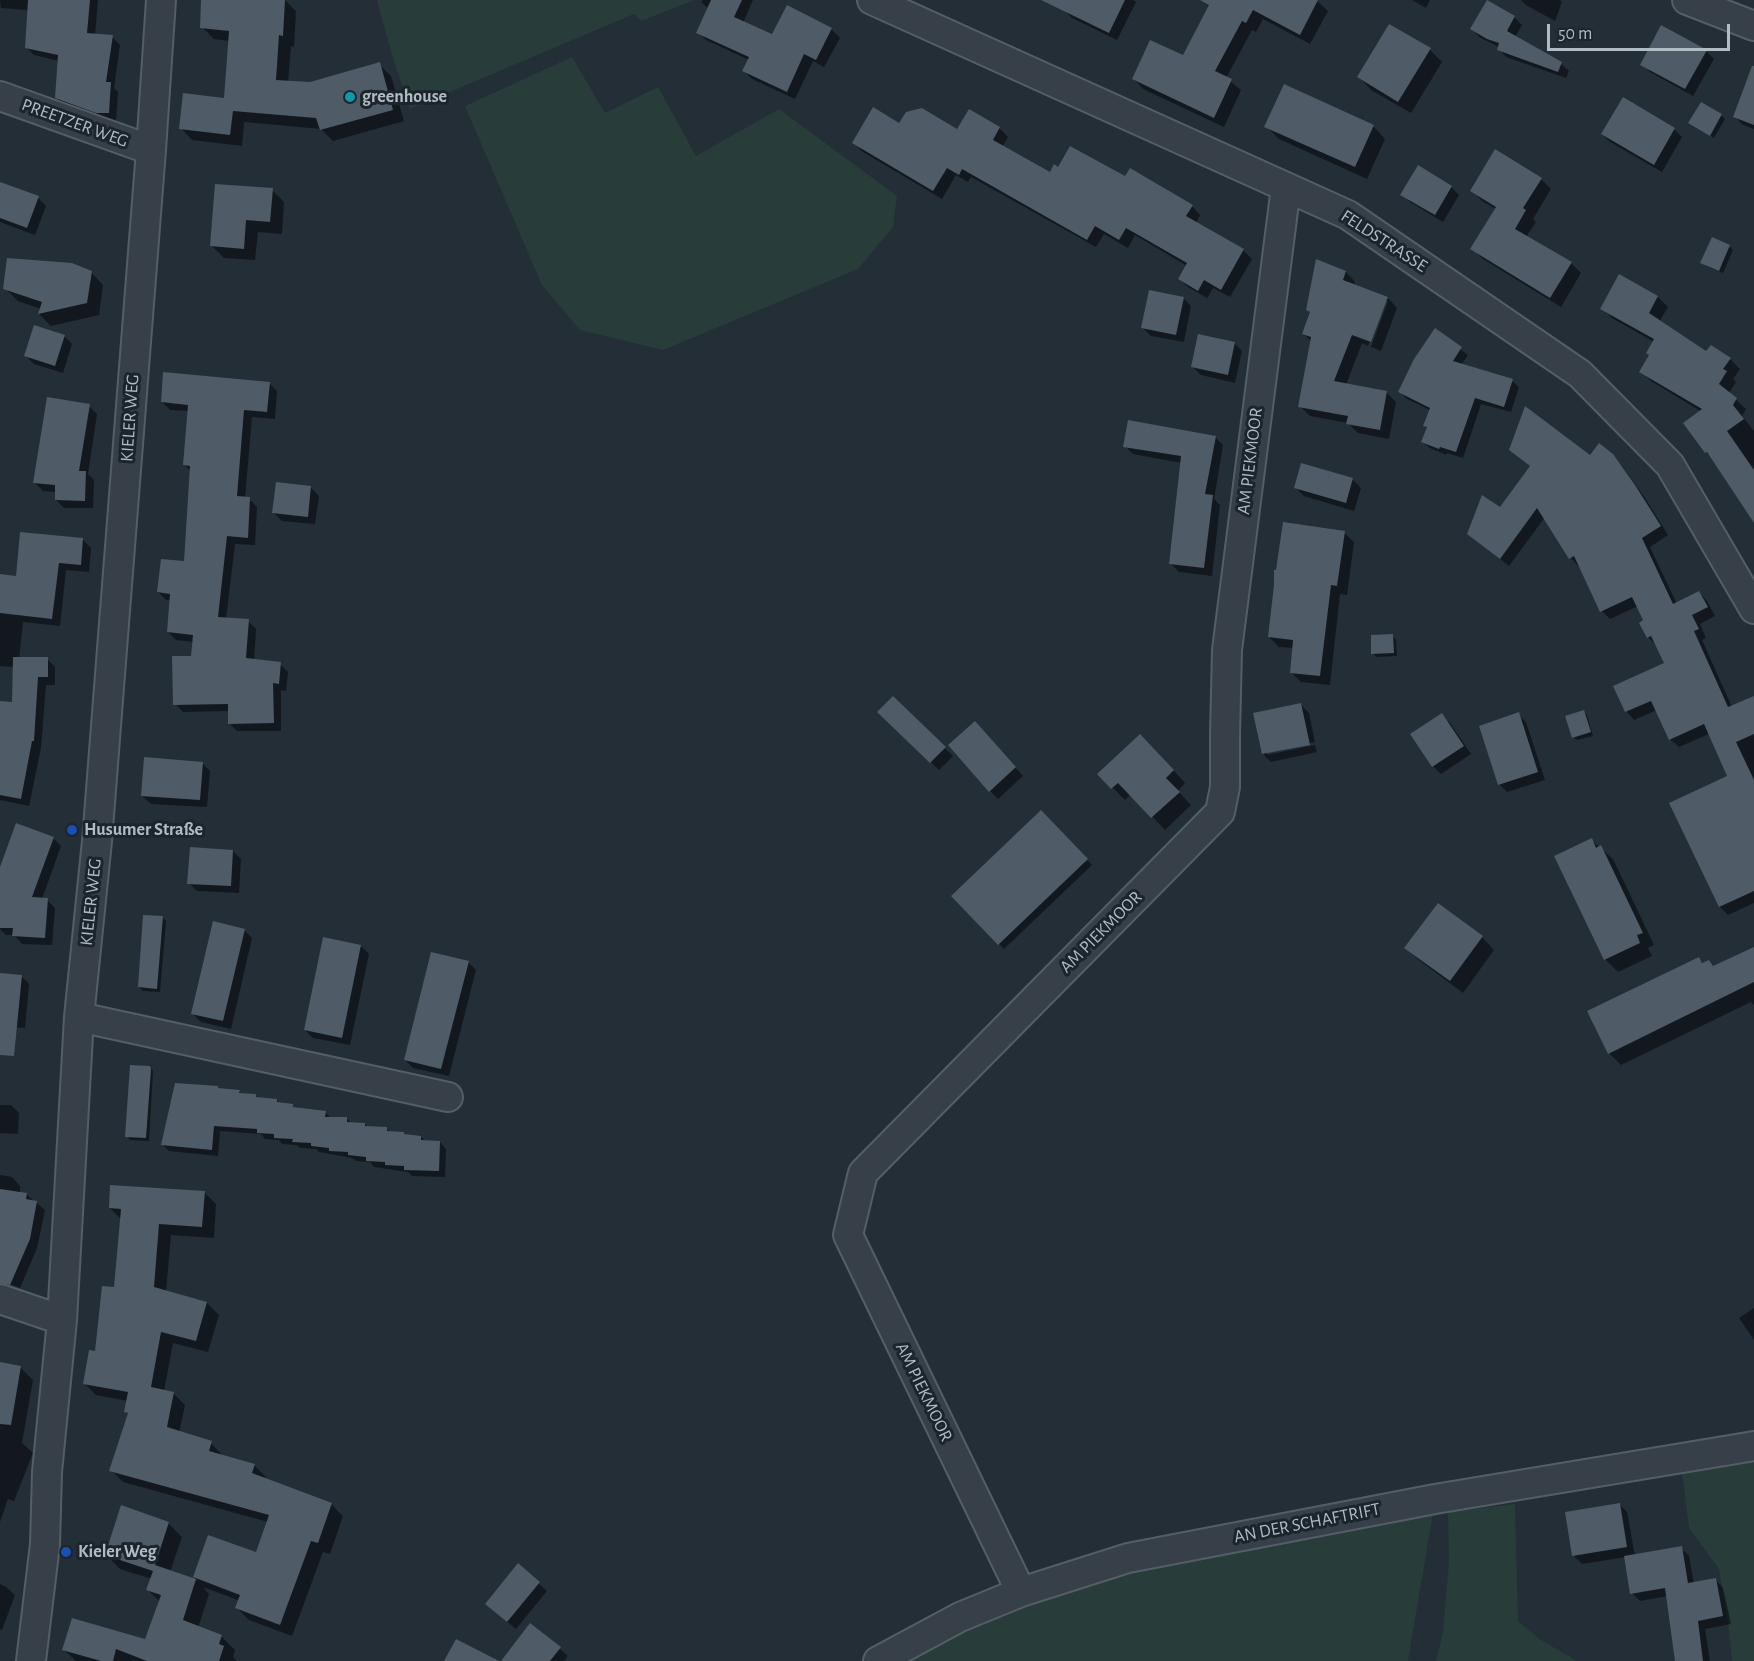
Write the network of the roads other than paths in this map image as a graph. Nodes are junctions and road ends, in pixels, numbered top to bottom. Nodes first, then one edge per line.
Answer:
1 (161, 0) edge
2 (872, 0) edge
3 (1687, 0) edge
4 (1754, 26) edge
5 (0, 96) edge
6 (151, 150) junction
7 (1286, 187) junction
8 (1754, 609) edge
9 (79, 1017) junction
10 (448, 1098) dead end
11 (0, 1299) edge
12 (62, 1320) junction
13 (1754, 1446) edge
14 (1021, 1592) junction
15 (30, 1661) edge
16 (878, 1661) edge

1 - 6 street, KIELER WEG
2 - 7 street, FELDSTRASSE
3 - 4 street
5 - 6 street, PREETZER WEG
6 - 9 street, KIELER WEG
7 - 8 street, FELDSTRASSE
7 - 14 street, AM PIEKMOOR
9 - 10 street
9 - 12 street, KIELER WEG
11 - 12 street
12 - 15 street, KIELER WEG
13 - 14 street, AN DER SCHAFTRIFT
14 - 16 street, AN DER SCHAFTRIFT

